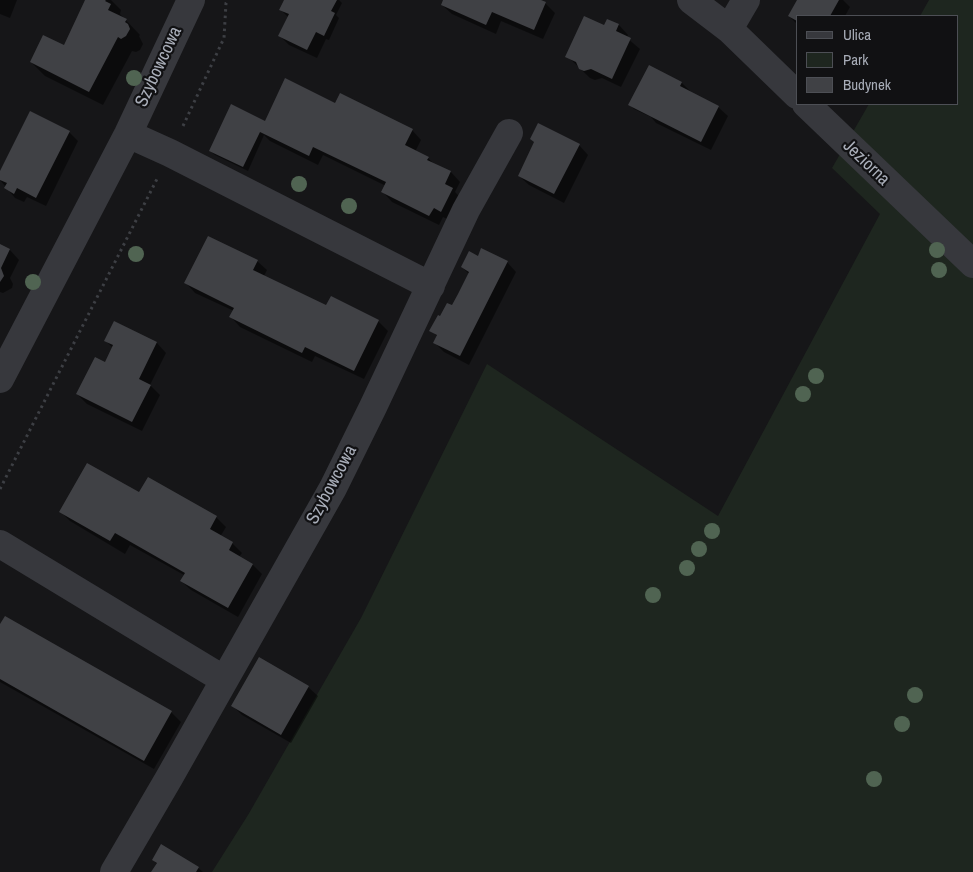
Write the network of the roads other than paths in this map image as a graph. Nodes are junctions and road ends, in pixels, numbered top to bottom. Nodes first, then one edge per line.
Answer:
1 (191, 0) edge
2 (691, 0) edge
3 (746, 0) edge
4 (729, 29) junction
5 (796, 94) edge
6 (807, 105) edge
7 (509, 133) dead end
8 (128, 134) junction
9 (973, 264) edge
10 (431, 286) junction
11 (0, 380) edge
12 (0, 544) edge
13 (224, 679) junction
14 (114, 872) edge

1 - 8 street, Szybowcowa
2 - 4 street
3 - 4 street
4 - 5 street
6 - 9 street, Jeziorna
7 - 10 street, Szybowcowa
8 - 10 street
8 - 11 street, Szybowcowa
10 - 13 street, Szybowcowa
12 - 13 street
13 - 14 street, Szybowcowa

